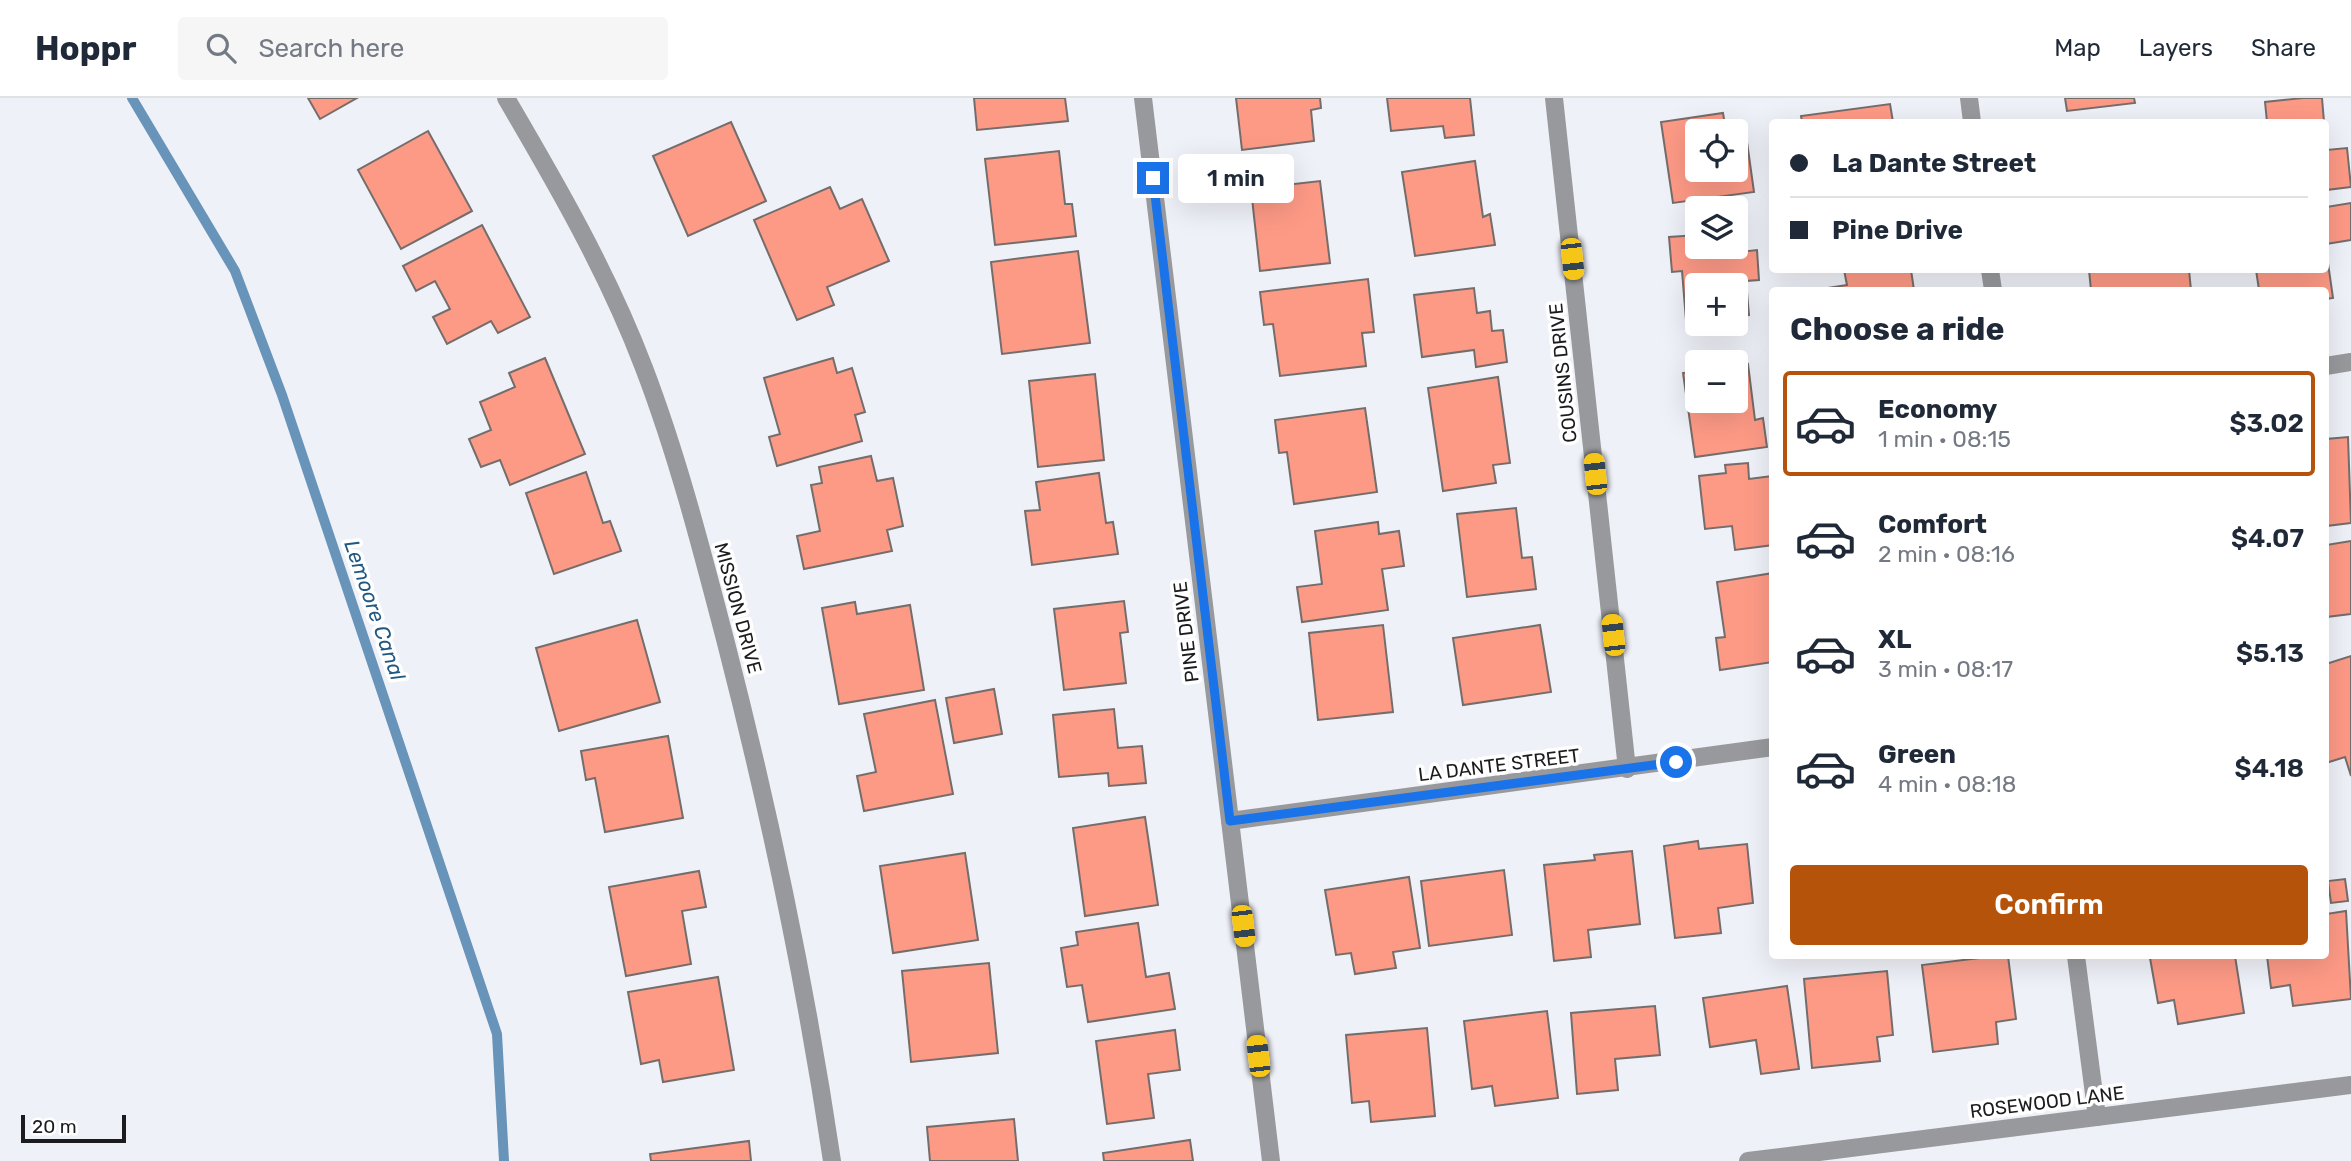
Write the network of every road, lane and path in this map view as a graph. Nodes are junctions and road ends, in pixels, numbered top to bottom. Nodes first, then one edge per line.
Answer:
1 (506, 98) edge
2 (1143, 98) edge
3 (1554, 98) edge
4 (1969, 98) edge
5 (1972, 119) edge
6 (2351, 362) edge
7 (2329, 366) edge
8 (1769, 748) edge
9 (1627, 769) junction
10 (1230, 821) junction
11 (2076, 959) edge
12 (2351, 1085) edge
13 (2097, 1117) junction
14 (832, 1161) edge
15 (1271, 1161) edge
16 (1748, 1161) edge

1 - 14 street, MISSION DRIVE
2 - 10 street, PINE DRIVE
3 - 9 street, COUSINS DRIVE
4 - 5 street
6 - 7 street
8 - 9 street, LA DANTE STREET
9 - 10 street, LA DANTE STREET
10 - 15 street, PINE DRIVE
11 - 13 street
12 - 13 street, ROSEWOOD LANE
13 - 16 street, ROSEWOOD LANE

